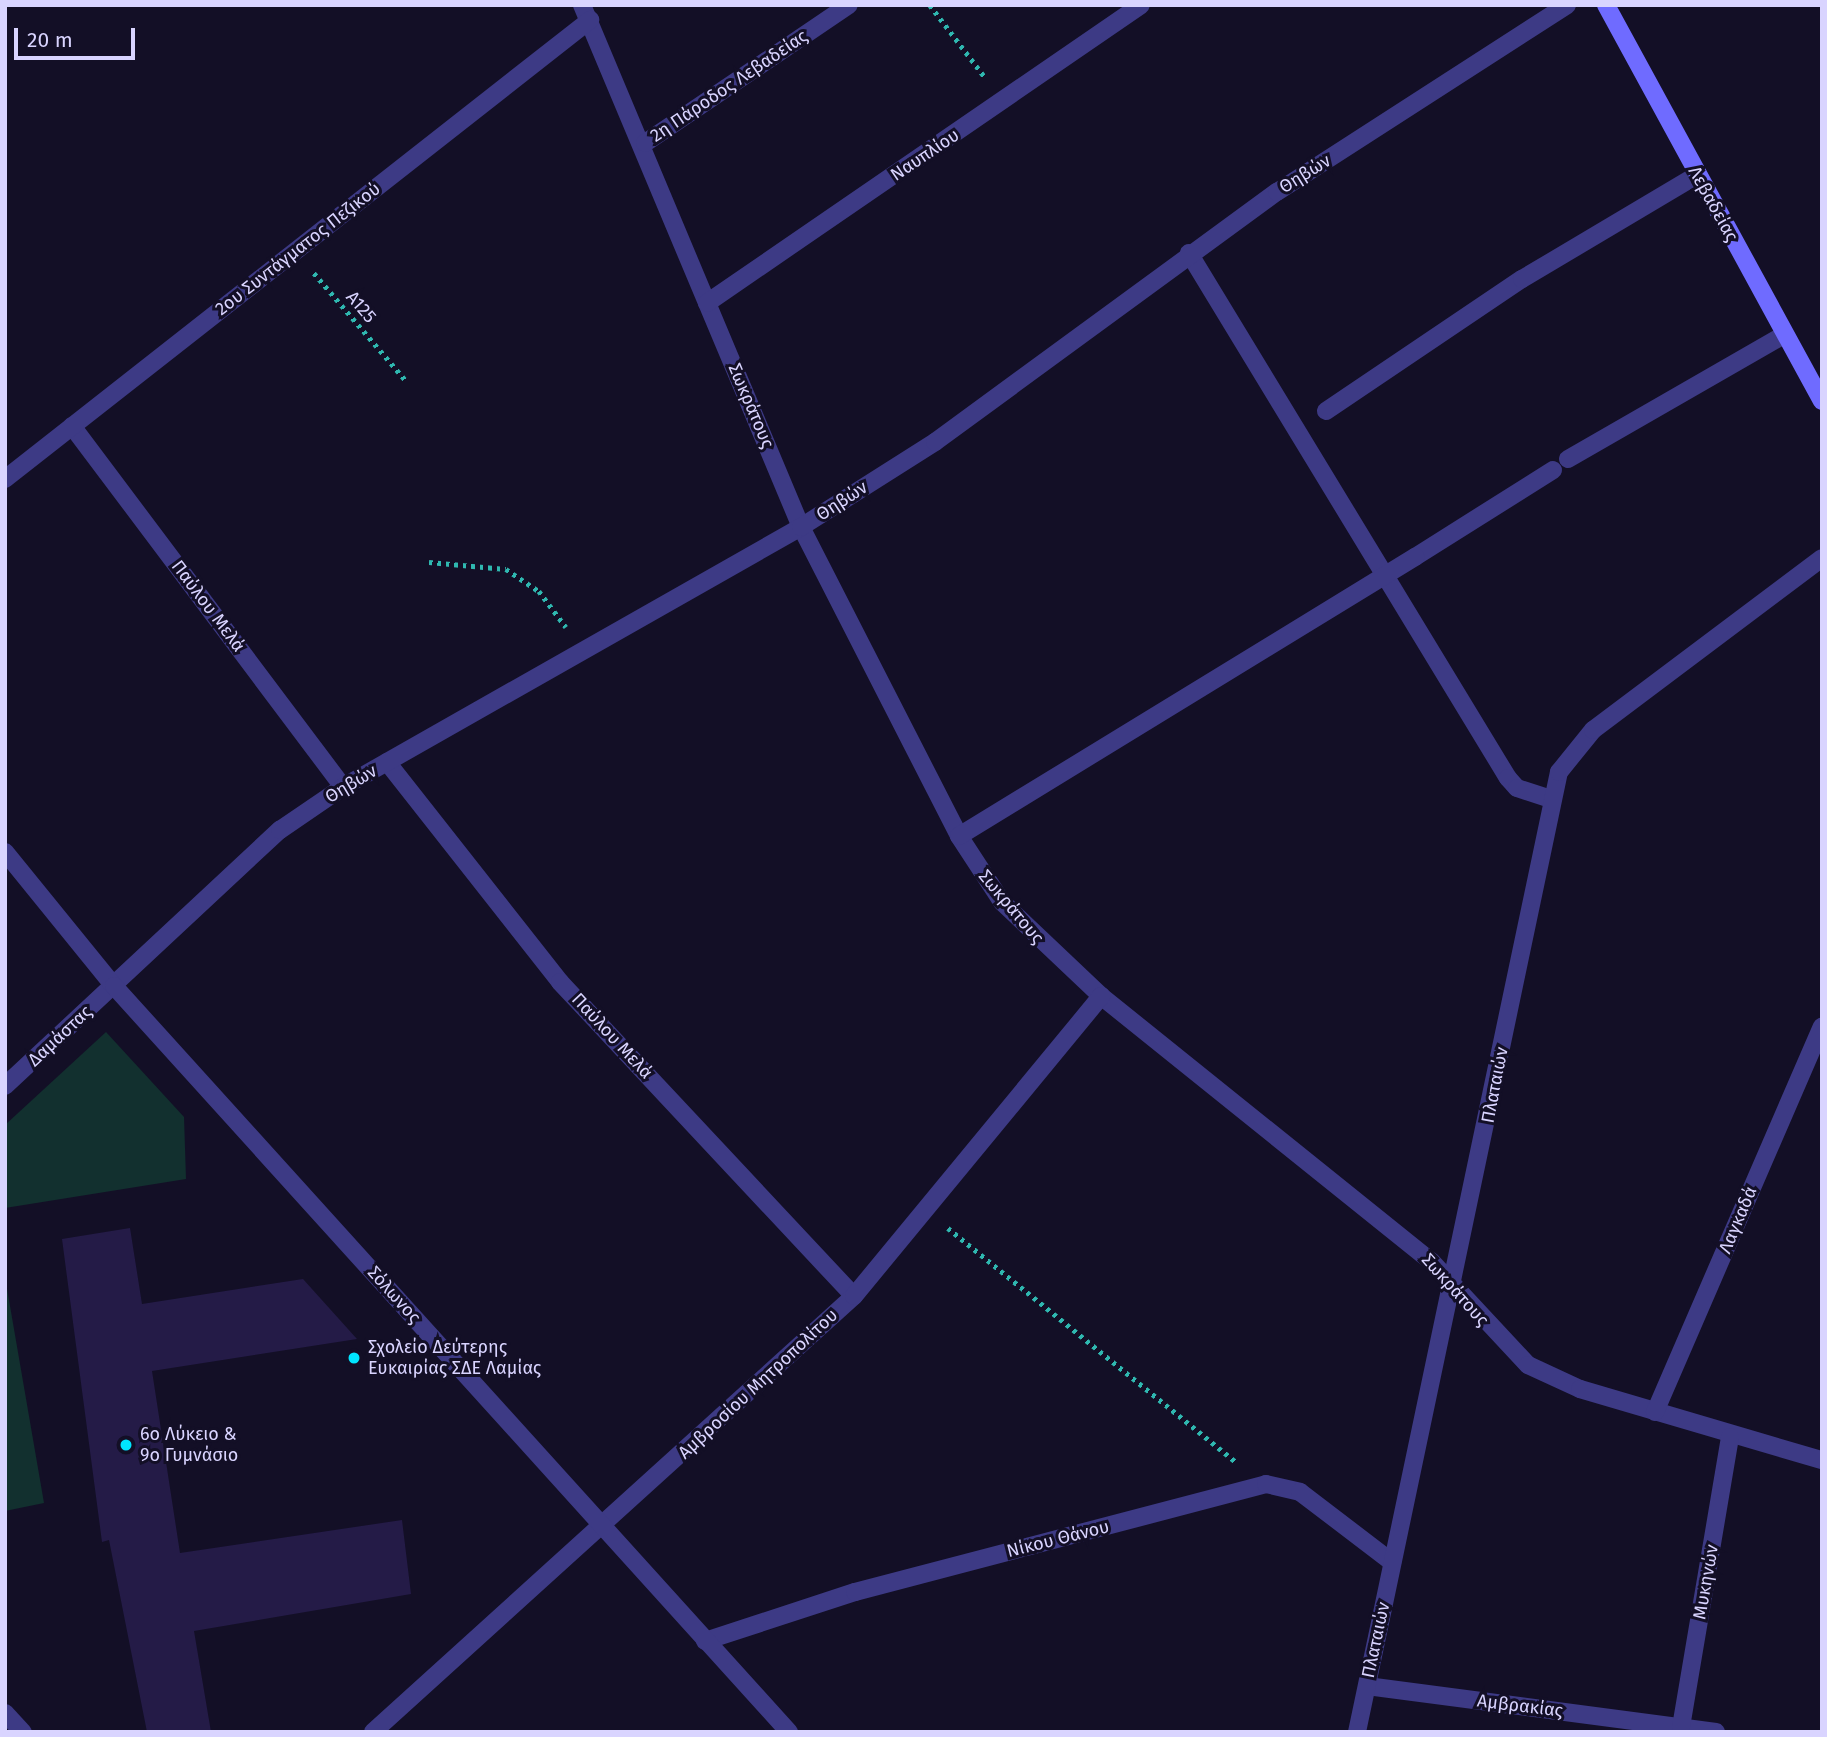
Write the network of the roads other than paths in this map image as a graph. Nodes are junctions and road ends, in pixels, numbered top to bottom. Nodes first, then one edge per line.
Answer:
1 (849, 5) edge
2 (1141, 5) edge
3 (1567, 5) edge
4 (1606, 5) edge
5 (586, 13) edge
6 (645, 143) junction
7 (1697, 175) junction
8 (1189, 253) junction
9 (707, 303) junction
10 (1785, 334) junction
11 (1822, 401) edge
12 (1326, 411) dead end
13 (72, 426) junction
14 (1568, 459) dead end
15 (1553, 470) dead end
16 (5, 479) edge
17 (802, 527) junction
18 (1822, 558) edge
19 (1385, 576) junction
20 (387, 762) junction
21 (343, 787) junction
22 (1551, 799) junction
23 (959, 836) junction
24 (5, 852) edge
25 (114, 986) junction
26 (1101, 996) junction
27 (1822, 1027) edge
28 (5, 1086) edge
29 (1454, 1284) junction
30 (854, 1296) junction
31 (1655, 1412) junction
32 (1730, 1437) junction
33 (1822, 1460) edge
34 (603, 1526) junction
35 (1392, 1562) junction
36 (705, 1640) junction
37 (1367, 1686) junction
38 (5, 1713) edge
39 (1682, 1727) junction
40 (23, 1732) edge
41 (373, 1732) edge
42 (789, 1732) edge
43 (1357, 1732) edge
44 (1716, 1732) edge

1 - 6 street, 2η Πάροδος Λεβαδείας
2 - 9 street, Ναυπλίου
3 - 8 street, Θηβών
4 - 7 main road, Λεβαδείας
5 - 6 street, Σωκράτους
5 - 13 street, 2ου Συντάγματος Πεζικού
6 - 9 street, Σωκράτους
7 - 10 main road, Λεβαδείας
7 - 12 street
8 - 17 street, Θηβών
8 - 19 street
9 - 17 street, Σωκράτους
10 - 11 main road, Λεβαδείας
10 - 14 street
13 - 16 street, 2ου Συντάγματος Πεζικού
13 - 21 street, Παύλου Μελά
15 - 19 street
17 - 20 street, Θηβών
17 - 23 street, Σωκράτους
18 - 22 street, Πλαταιών
19 - 22 street
19 - 23 street
20 - 21 street, Θηβών
20 - 30 street, Παύλου Μελά
21 - 25 street, Θηβών
22 - 29 street, Πλαταιών
23 - 26 street, Σωκράτους
24 - 25 street, Σόλωνος
25 - 28 street, Δαμάστας
25 - 34 street, Σόλωνος
26 - 29 street, Σωκράτους
26 - 30 street, Αμβροσίου Μητροπολίτου
27 - 31 street, Λαγκαδά
29 - 31 street, Σωκράτους
29 - 35 street, Πλαταιών
30 - 34 street, Αμβροσίου Μητροπολίτου
31 - 32 street, Σωκράτους
32 - 33 street, Σωκράτους
32 - 39 street, Μυκηνών
34 - 36 street, Σόλωνος
34 - 41 street, Αμβροσίου Μητροπολίτου
35 - 36 street, Νίκου Θάνου
35 - 37 street, Πλαταιών
36 - 42 street, Σόλωνος
37 - 39 street, Αμβρακίας
37 - 43 street, Πλαταιών
38 - 40 street
39 - 44 street, Αμβρακίας

